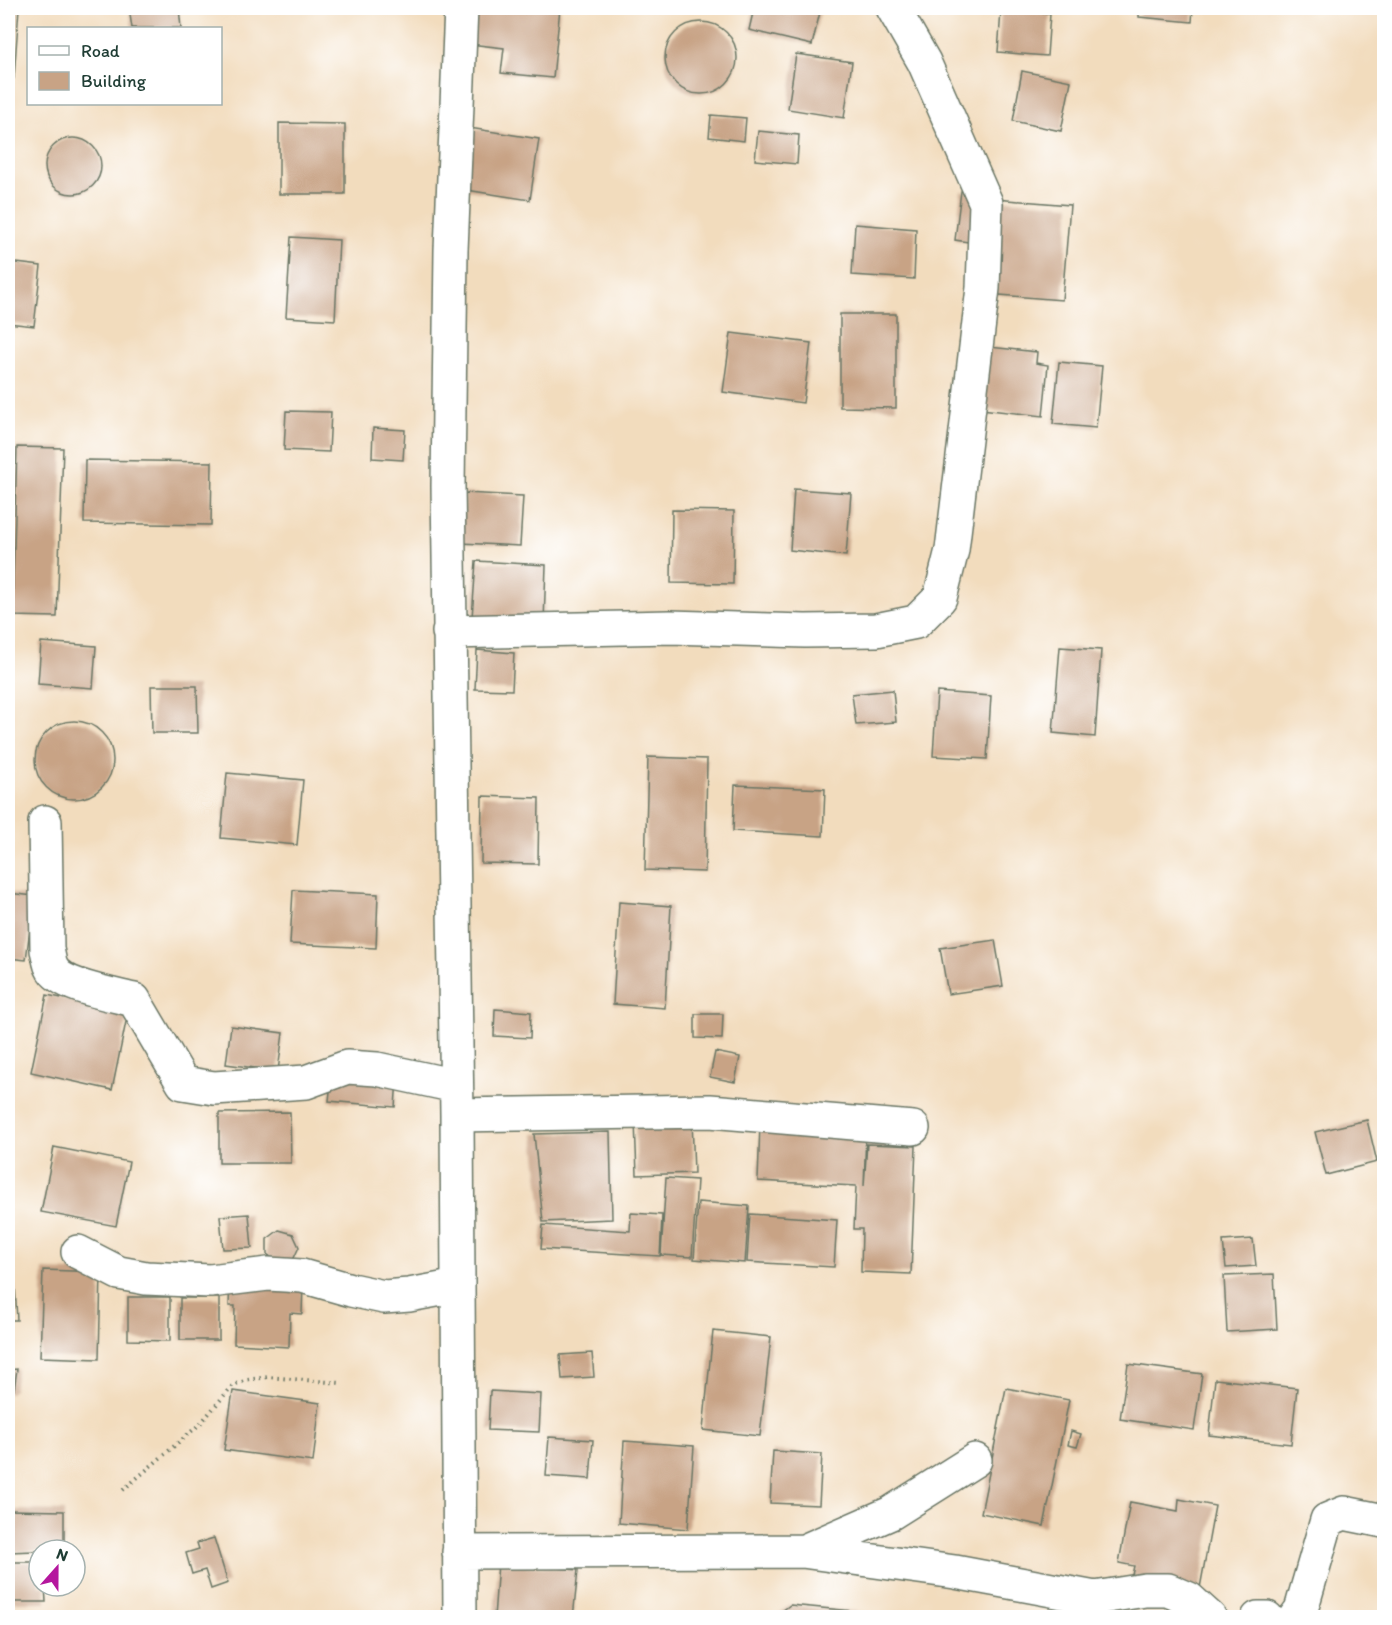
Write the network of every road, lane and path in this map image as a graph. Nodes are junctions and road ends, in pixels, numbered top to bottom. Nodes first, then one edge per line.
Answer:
1 (461, 8) edge
2 (893, 8) edge
3 (449, 632) junction
4 (45, 822) dead end
5 (456, 1100) junction
6 (913, 1128) dead end
7 (78, 1252) dead end
8 (458, 1286) junction
9 (341, 1383) dead end
10 (975, 1460) dead end
11 (123, 1490) dead end
12 (1384, 1521) edge
13 (802, 1551) junction
14 (459, 1552) junction
15 (460, 1617) edge
16 (1210, 1617) edge
17 (1258, 1617) edge
18 (1267, 1617) edge
19 (1295, 1617) edge

1 - 3 street
2 - 3 street
3 - 5 street
4 - 5 street
5 - 6 street
5 - 8 street
7 - 8 street
8 - 14 street
9 - 11 path
10 - 13 street
12 - 19 street
13 - 14 street
13 - 16 street
14 - 15 street
17 - 18 street

